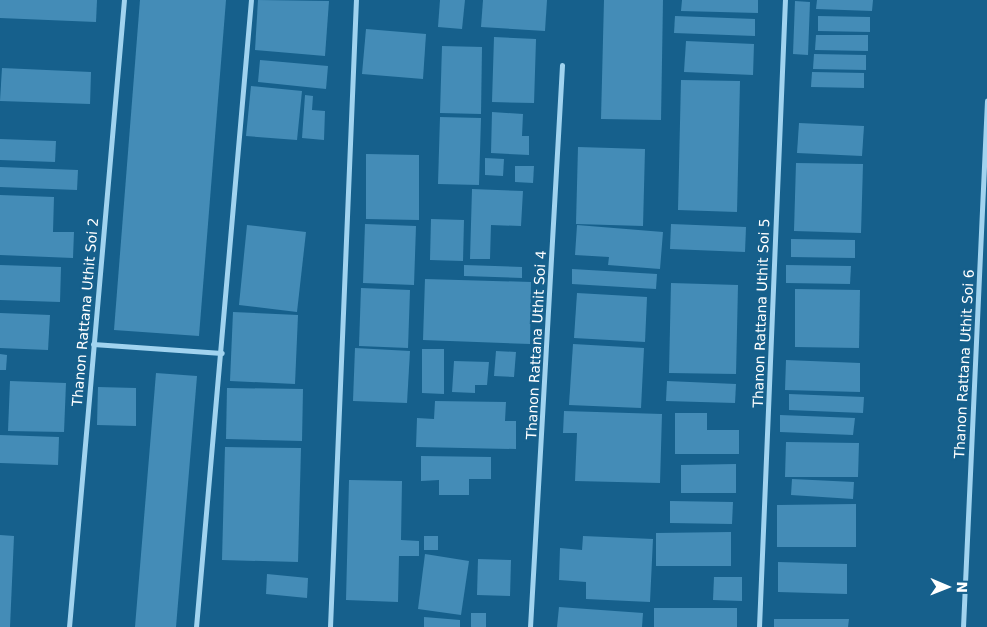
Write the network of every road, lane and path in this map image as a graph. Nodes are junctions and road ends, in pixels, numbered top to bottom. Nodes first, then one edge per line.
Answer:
1 (124, 0) edge
2 (251, 0) edge
3 (356, 0) edge
4 (785, 0) edge
5 (562, 65) dead end
6 (987, 101) edge
7 (92, 344) junction
8 (222, 353) junction
9 (69, 627) edge
10 (196, 627) edge
11 (330, 627) edge
12 (530, 627) edge
13 (759, 627) edge
14 (963, 627) edge

1 - 7 street, Thanon Rattana Uthit Soi 2
2 - 8 street
3 - 11 street
4 - 13 street, Thanon Rattana Uthit Soi 5
5 - 12 street, Thanon Rattana Uthit Soi 4
6 - 14 street, Thanon Rattana Uthit Soi 6
7 - 8 street
7 - 9 street, Thanon Rattana Uthit Soi 2
8 - 10 street

